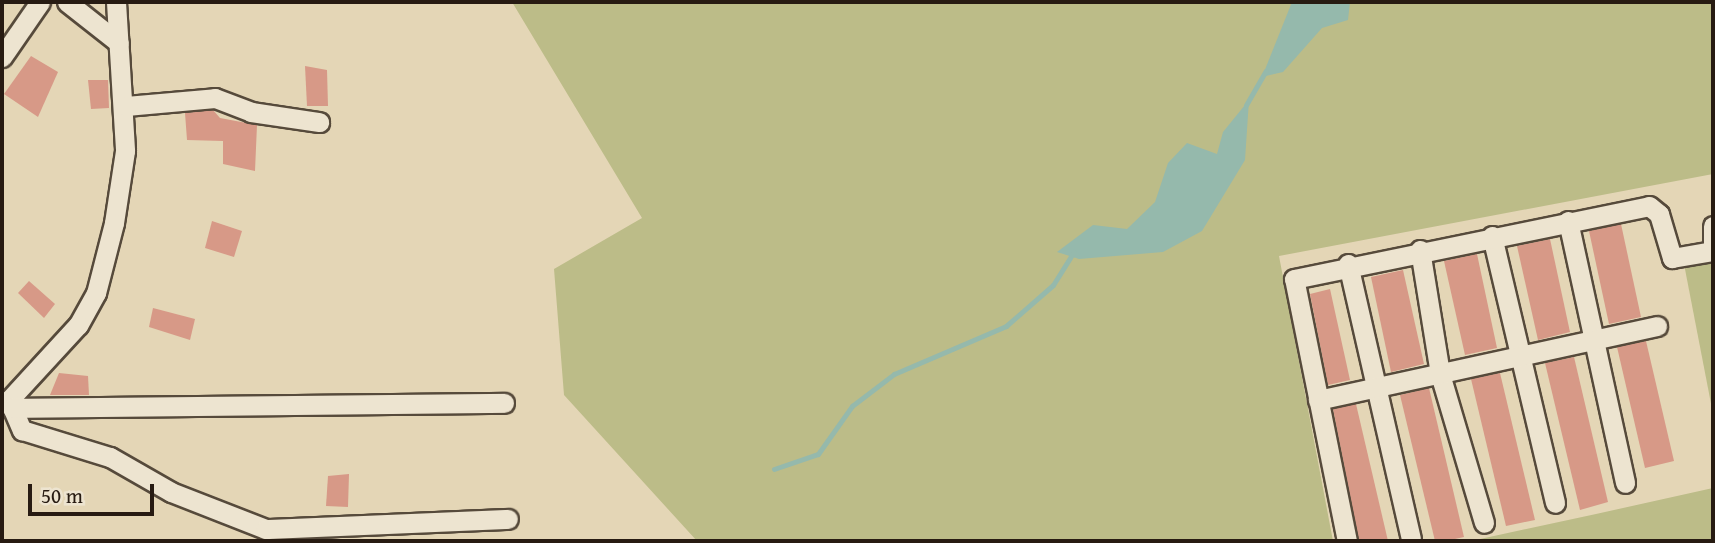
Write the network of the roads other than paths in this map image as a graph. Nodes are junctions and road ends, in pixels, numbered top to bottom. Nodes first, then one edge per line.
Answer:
1 (40, 2) edge
2 (67, 2) edge
3 (116, 2) edge
4 (119, 43) junction
5 (2, 57) edge
6 (126, 106) junction
7 (319, 122) dead end
8 (1568, 221) junction
9 (1713, 226) edge
10 (1492, 236) junction
11 (1420, 250) junction
12 (1713, 250) edge
13 (1348, 264) junction
14 (1657, 326) dead end
15 (1594, 340) junction
16 (1521, 357) junction
17 (1440, 374) junction
18 (1377, 392) junction
19 (1318, 400) junction
20 (504, 403) dead end
21 (8, 405) edge
22 (1625, 483) dead end
23 (1555, 503) dead end
24 (508, 519) dead end
25 (1484, 523) dead end
26 (1411, 539) dead end
27 (1347, 541) edge

1 - 5 street
2 - 4 street
3 - 4 street
4 - 6 street
6 - 7 street
6 - 21 street
8 - 10 street
8 - 12 street
8 - 15 street
9 - 12 street
10 - 11 street
10 - 16 street
11 - 13 street
11 - 17 street
13 - 18 street
13 - 19 street
14 - 15 street
15 - 16 street
15 - 22 street
16 - 17 street
16 - 23 street
17 - 18 street
17 - 25 street
18 - 19 street
18 - 26 street
19 - 27 street
20 - 21 street
21 - 24 street

